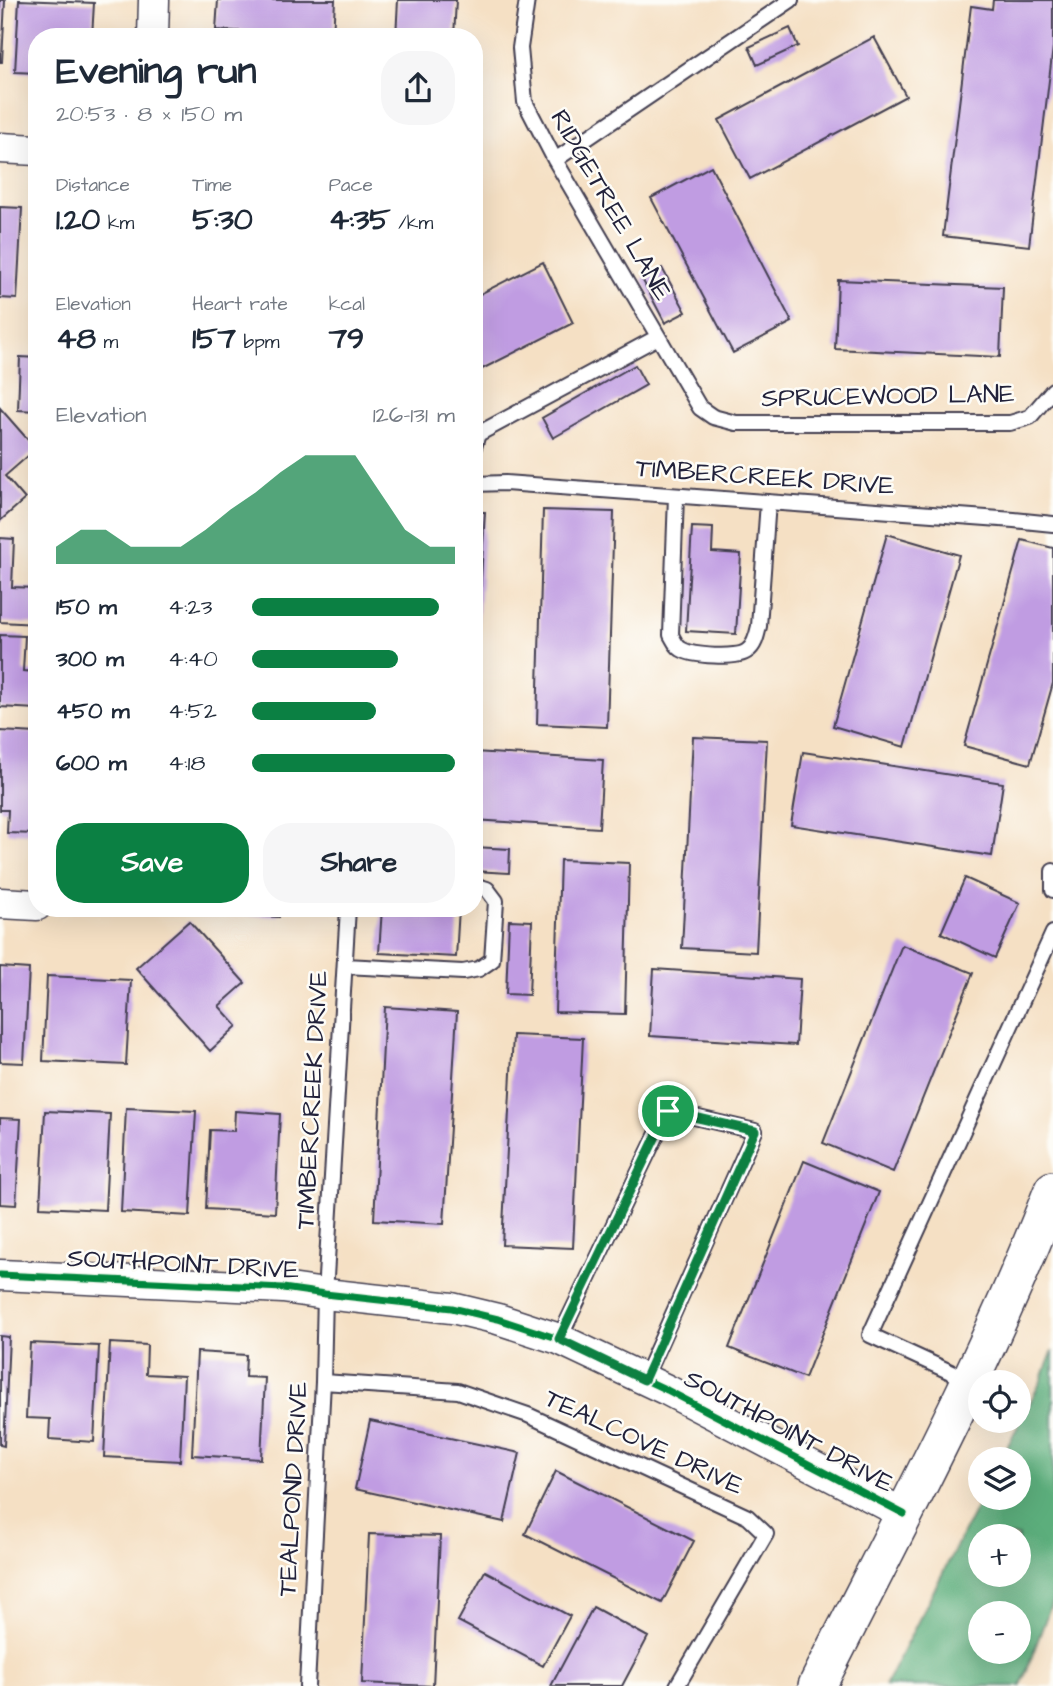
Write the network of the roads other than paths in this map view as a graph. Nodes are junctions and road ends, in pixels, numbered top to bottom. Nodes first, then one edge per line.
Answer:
1 (155, 0) edge
2 (527, 0) edge
3 (791, 0) edge
4 (153, 28) edge
5 (0, 148) edge
6 (28, 150) edge
7 (555, 160) junction
8 (658, 337) junction
9 (1053, 390) edge
10 (713, 417) joint
11 (483, 431) edge
12 (483, 484) edge
13 (677, 496) junction
14 (768, 502) junction
15 (1053, 524) edge
16 (1053, 871) edge
17 (483, 888) edge
18 (1053, 890) edge
19 (0, 903) edge
20 (28, 905) edge
21 (348, 917) edge
22 (1053, 933) edge
23 (345, 966) junction
24 (1053, 1190) edge
25 (0, 1275) edge
26 (325, 1294) junction
27 (559, 1339) junction
28 (975, 1370) edge
29 (644, 1380) junction
30 (968, 1380) edge
31 (323, 1382) junction
32 (968, 1385) edge
33 (904, 1514) junction
34 (307, 1686) edge
35 (677, 1686) edge
36 (817, 1686) edge

1 - 4 street
2 - 7 lane, RIDGETREE LANE
3 - 7 lane
5 - 6 street
7 - 8 lane, RIDGETREE LANE
8 - 10 lane, RIDGETREE LANE
8 - 11 lane
9 - 10 lane, SPRUCEWOOD LANE
12 - 13 lane, TIMBERCREEK DRIVE
13 - 14 lane, TIMBERCREEK DRIVE
13 - 14 lane
14 - 15 lane, TIMBERCREEK DRIVE
16 - 18 lane
17 - 23 lane
19 - 20 street
21 - 23 lane, TIMBERCREEK DRIVE
22 - 30 lane
23 - 26 lane, TIMBERCREEK DRIVE
24 - 28 street
25 - 26 street, SOUTHPOINT DRIVE
26 - 27 street, SOUTHPOINT DRIVE
26 - 31 lane, TEALPOND DRIVE
27 - 29 street, SOUTHPOINT DRIVE
27 - 29 lane
29 - 33 street, SOUTHPOINT DRIVE
31 - 34 lane, TEALPOND DRIVE
31 - 35 lane, TEALCOVE DRIVE
32 - 33 street
33 - 36 street

